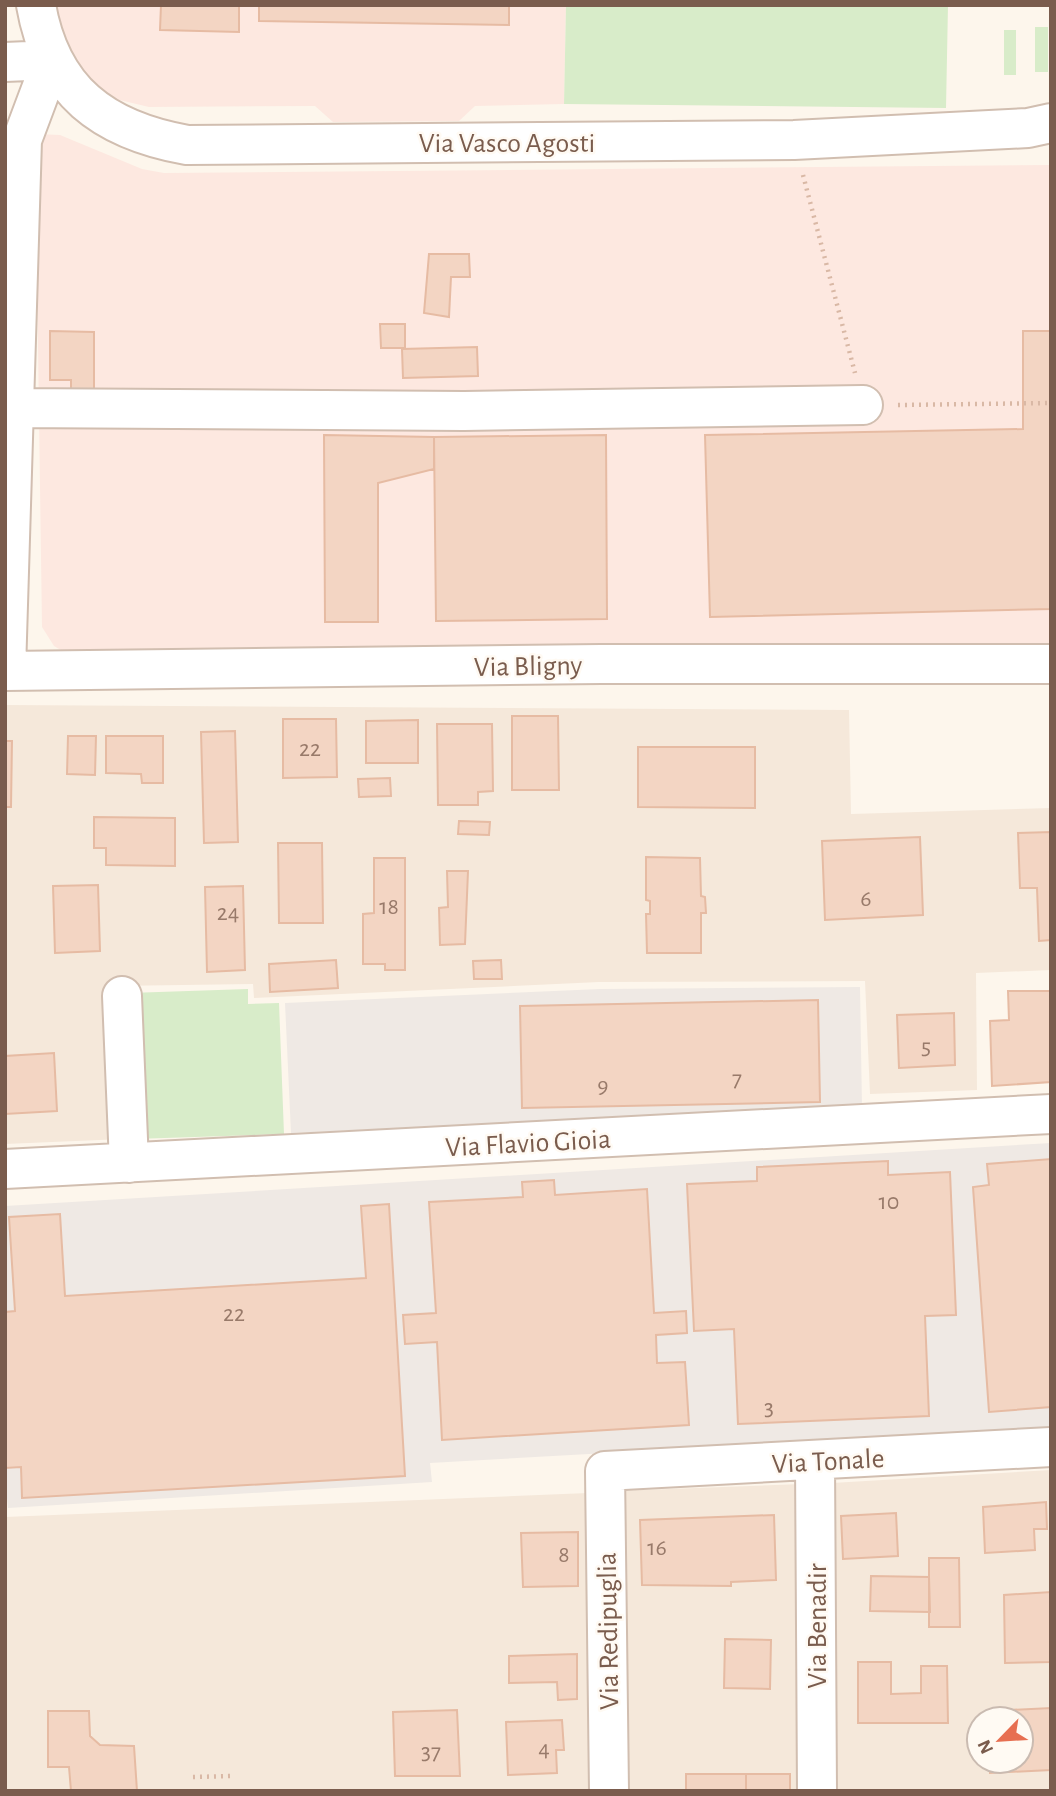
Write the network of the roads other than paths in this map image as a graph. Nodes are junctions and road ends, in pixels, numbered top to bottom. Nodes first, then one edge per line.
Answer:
1 (36, 5) edge
2 (52, 60) junction
3 (5, 62) edge
4 (1051, 123) edge
5 (11, 397) edge
6 (863, 405) road end
7 (1051, 664) edge
8 (6, 671) edge
9 (122, 996) dead end
10 (1051, 1114) edge
11 (129, 1163) junction
12 (5, 1169) edge
13 (1051, 1447) edge
14 (815, 1462) junction
15 (605, 1471) joint
16 (609, 1791) edge
17 (817, 1791) edge

1 - 2 street, Via Vasco Agosti
2 - 3 street
2 - 4 street, Via Vasco Agosti
2 - 5 street
5 - 6 street
5 - 8 street
7 - 8 street, Via Bligny
9 - 11 street
10 - 11 street, Via Flavio Gioia
11 - 12 street, Via Flavio Gioia
13 - 14 street, Via Tonale
14 - 15 street, Via Tonale
14 - 17 street, Via Benadir
15 - 16 street, Via Redipuglia

